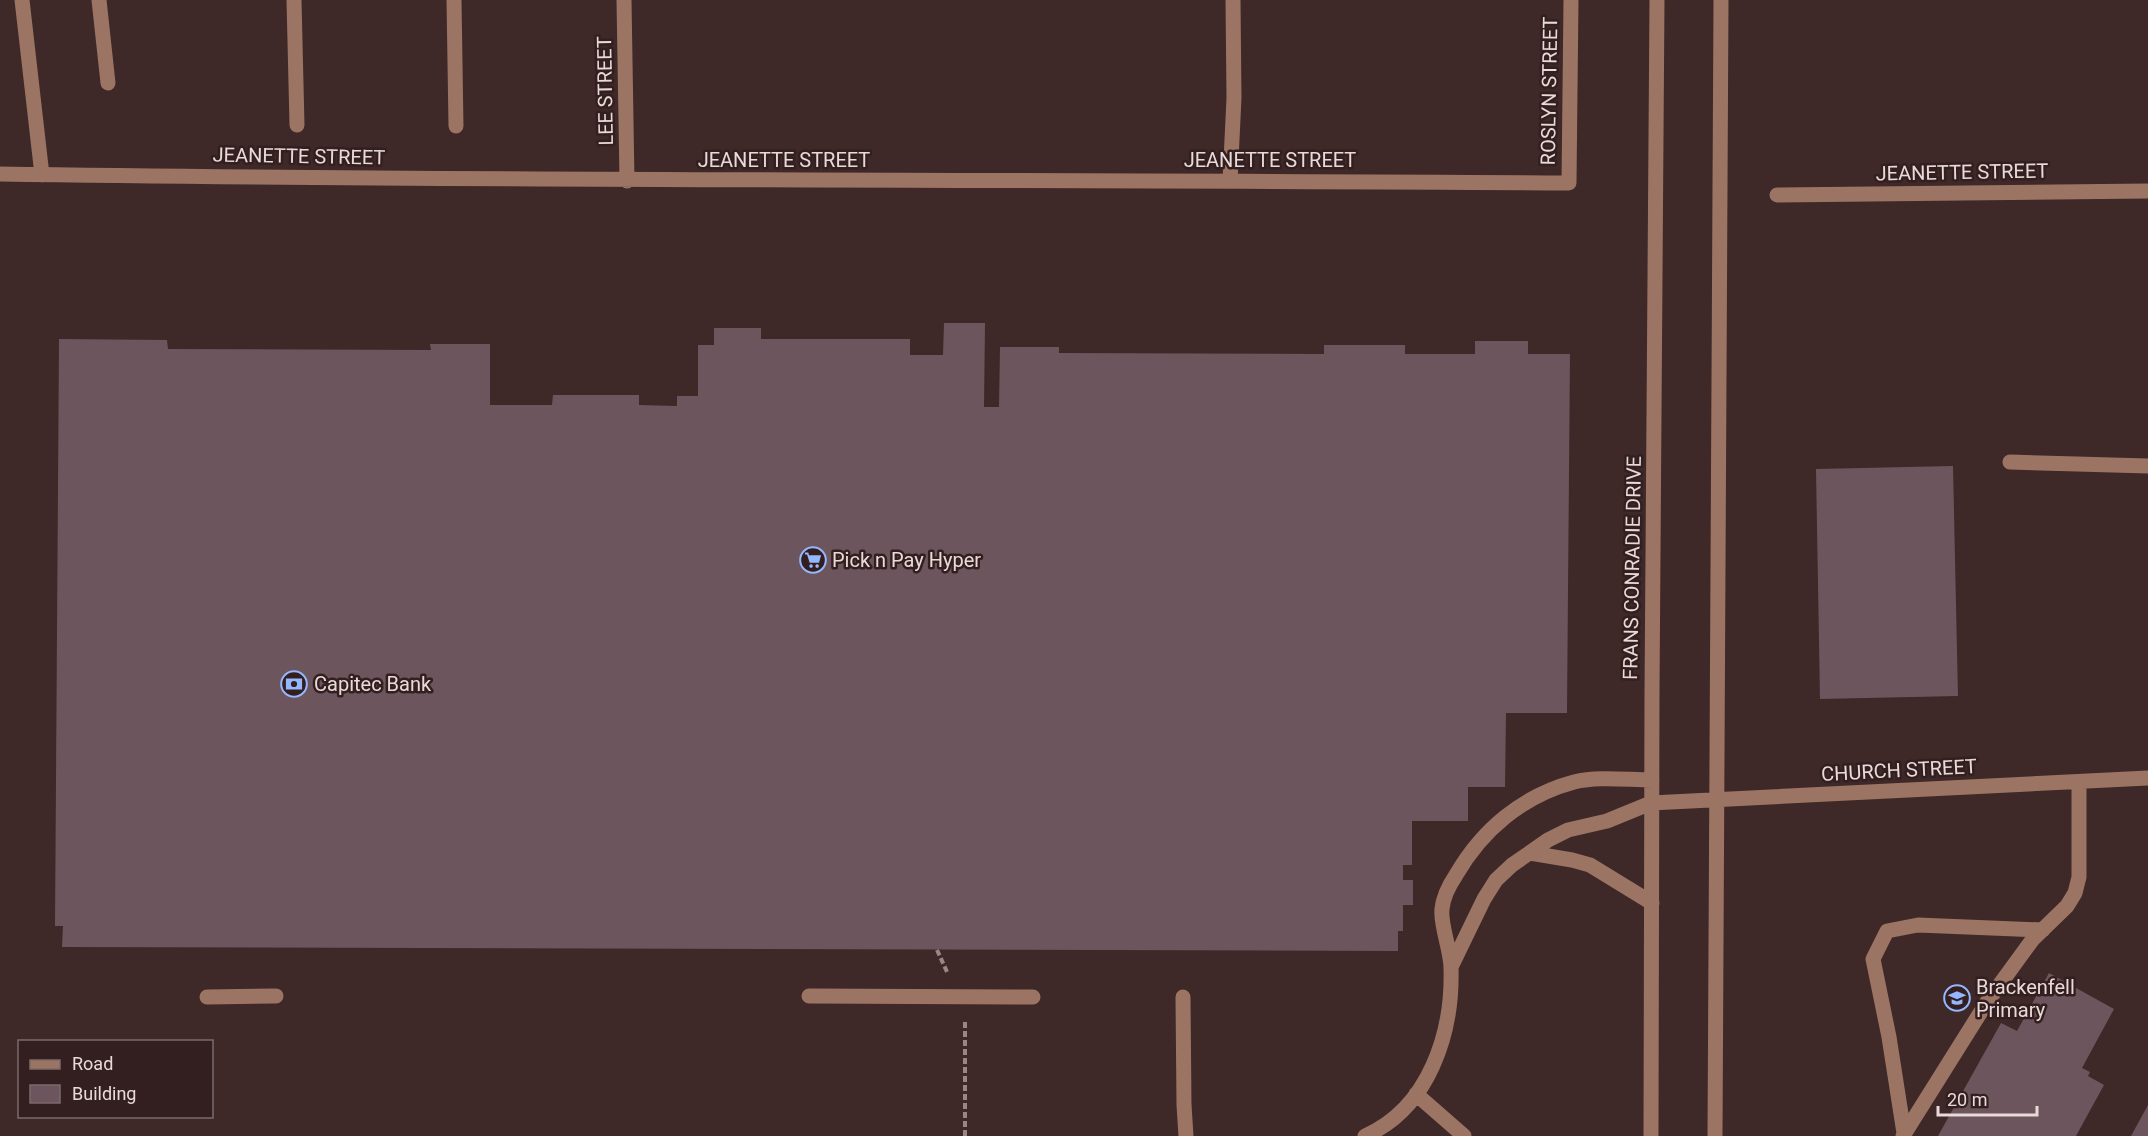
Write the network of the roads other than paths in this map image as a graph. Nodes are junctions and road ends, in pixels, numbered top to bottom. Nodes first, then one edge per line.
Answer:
1 (22, 0) edge
2 (99, 0) edge
3 (294, 0) edge
4 (454, 0) edge
5 (624, 0) edge
6 (1233, 0) edge
7 (1571, 0) edge
8 (1657, 0) edge
9 (1721, 0) edge
10 (108, 83) dead end
11 (297, 125) dead end
12 (456, 126) dead end
13 (0, 174) edge
14 (42, 175) junction
15 (627, 181) junction
16 (1230, 181) junction
17 (1569, 183) joint
18 (2148, 191) edge
19 (1777, 195) dead end
20 (2010, 462) dead end
21 (2148, 466) edge
22 (2148, 778) edge
23 (1652, 780) junction
24 (2079, 782) junction
25 (1716, 800) junction
26 (1651, 802) junction
27 (1530, 853) junction
28 (1652, 903) junction
29 (2043, 930) junction
30 (1451, 967) junction
31 (276, 996) dead end
32 (809, 996) dead end
33 (207, 997) dead end
34 (1033, 997) dead end
35 (1183, 997) dead end
36 (1416, 1094) junction
37 (1904, 1135) edge
38 (1186, 1136) edge
39 (1365, 1136) edge
40 (1464, 1136) edge
41 (1651, 1136) edge
42 (1716, 1136) edge

1 - 14 street
2 - 10 street
3 - 11 street
4 - 12 street
5 - 15 street, LEE STREET
6 - 16 street
7 - 17 street, ROSLYN STREET
8 - 23 street, FRANS CONRADIE DRIVE
9 - 25 street
13 - 14 street, JEANETTE STREET
14 - 15 street, JEANETTE STREET
15 - 16 street, JEANETTE STREET
16 - 17 street, JEANETTE STREET
18 - 19 street, JEANETTE STREET
20 - 21 street
22 - 24 street, CHURCH STREET
23 - 26 street, FRANS CONRADIE DRIVE
23 - 30 street
24 - 25 street, CHURCH STREET
24 - 29 street
25 - 26 street, CHURCH STREET
25 - 42 street
26 - 27 street
26 - 28 street, FRANS CONRADIE DRIVE
27 - 28 street
27 - 30 street
28 - 41 street, FRANS CONRADIE DRIVE
29 - 37 street
29 - 37 street
30 - 36 street
31 - 33 street
32 - 34 street
35 - 38 street
36 - 39 street
36 - 40 street

